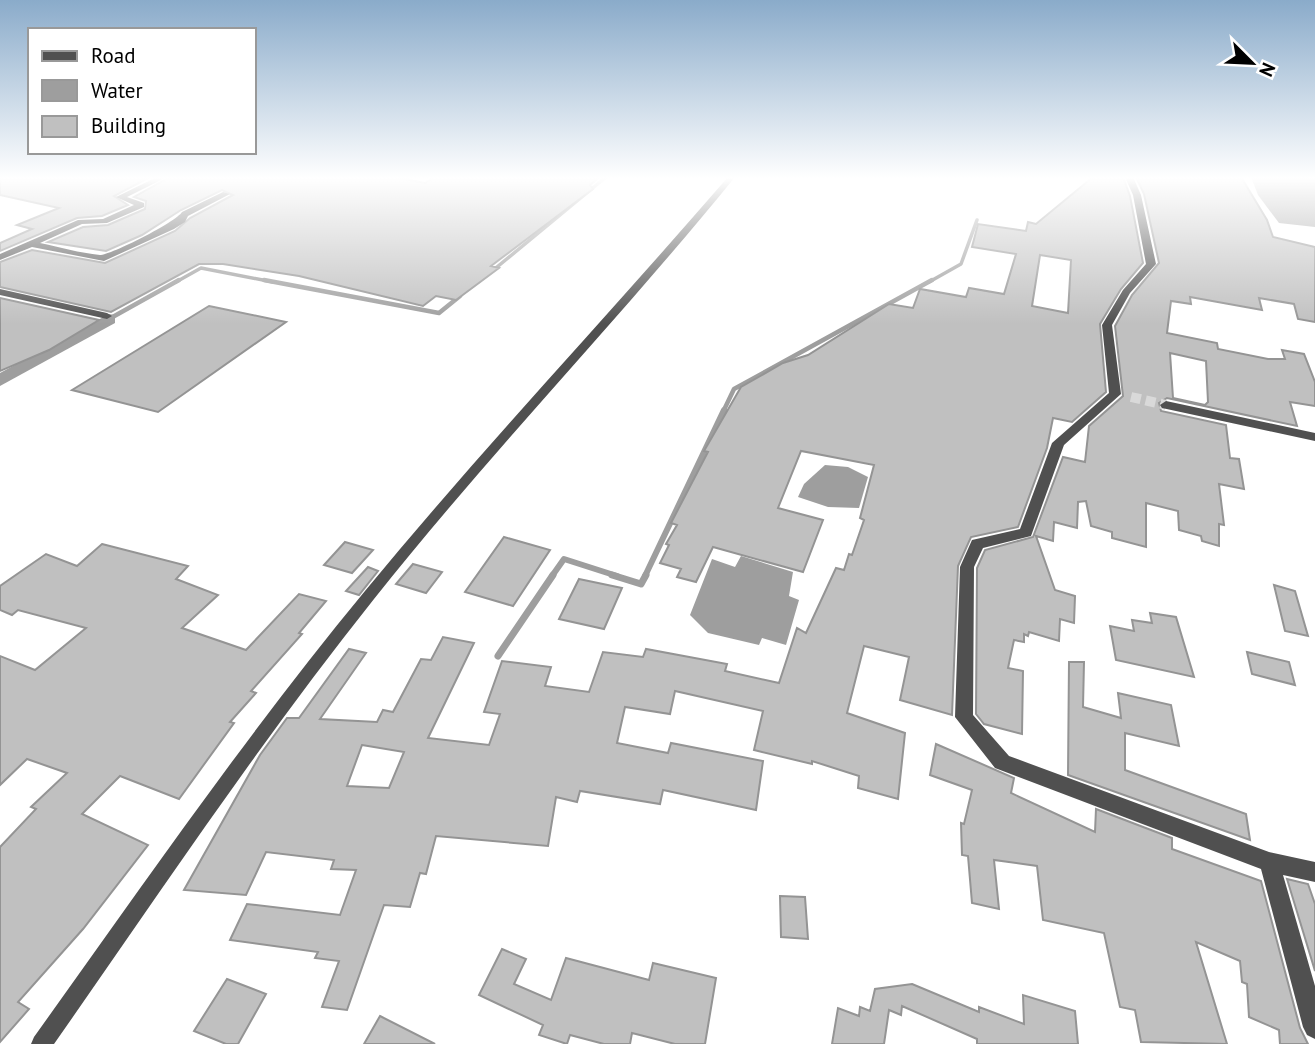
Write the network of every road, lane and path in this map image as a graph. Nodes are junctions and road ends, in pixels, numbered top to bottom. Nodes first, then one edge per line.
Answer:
1 (73, 226) edge
2 (173, 226) edge
3 (690, 226) edge
4 (1143, 226) edge
5 (32, 244) junction
6 (0, 257) edge
7 (0, 292) edge
8 (107, 316) dead end
9 (1115, 394) junction
10 (1131, 397) tunnel mouth
11 (1166, 405) tunnel mouth
12 (1315, 437) edge
13 (1269, 862) junction
14 (1315, 872) edge
15 (1315, 1027) edge
16 (41, 1044) edge

1 - 5 street
2 - 5 street
3 - 16 lane
4 - 9 street
5 - 6 street
7 - 8 street
9 - 10 street
9 - 13 street
11 - 12 street
13 - 14 street
13 - 15 street

